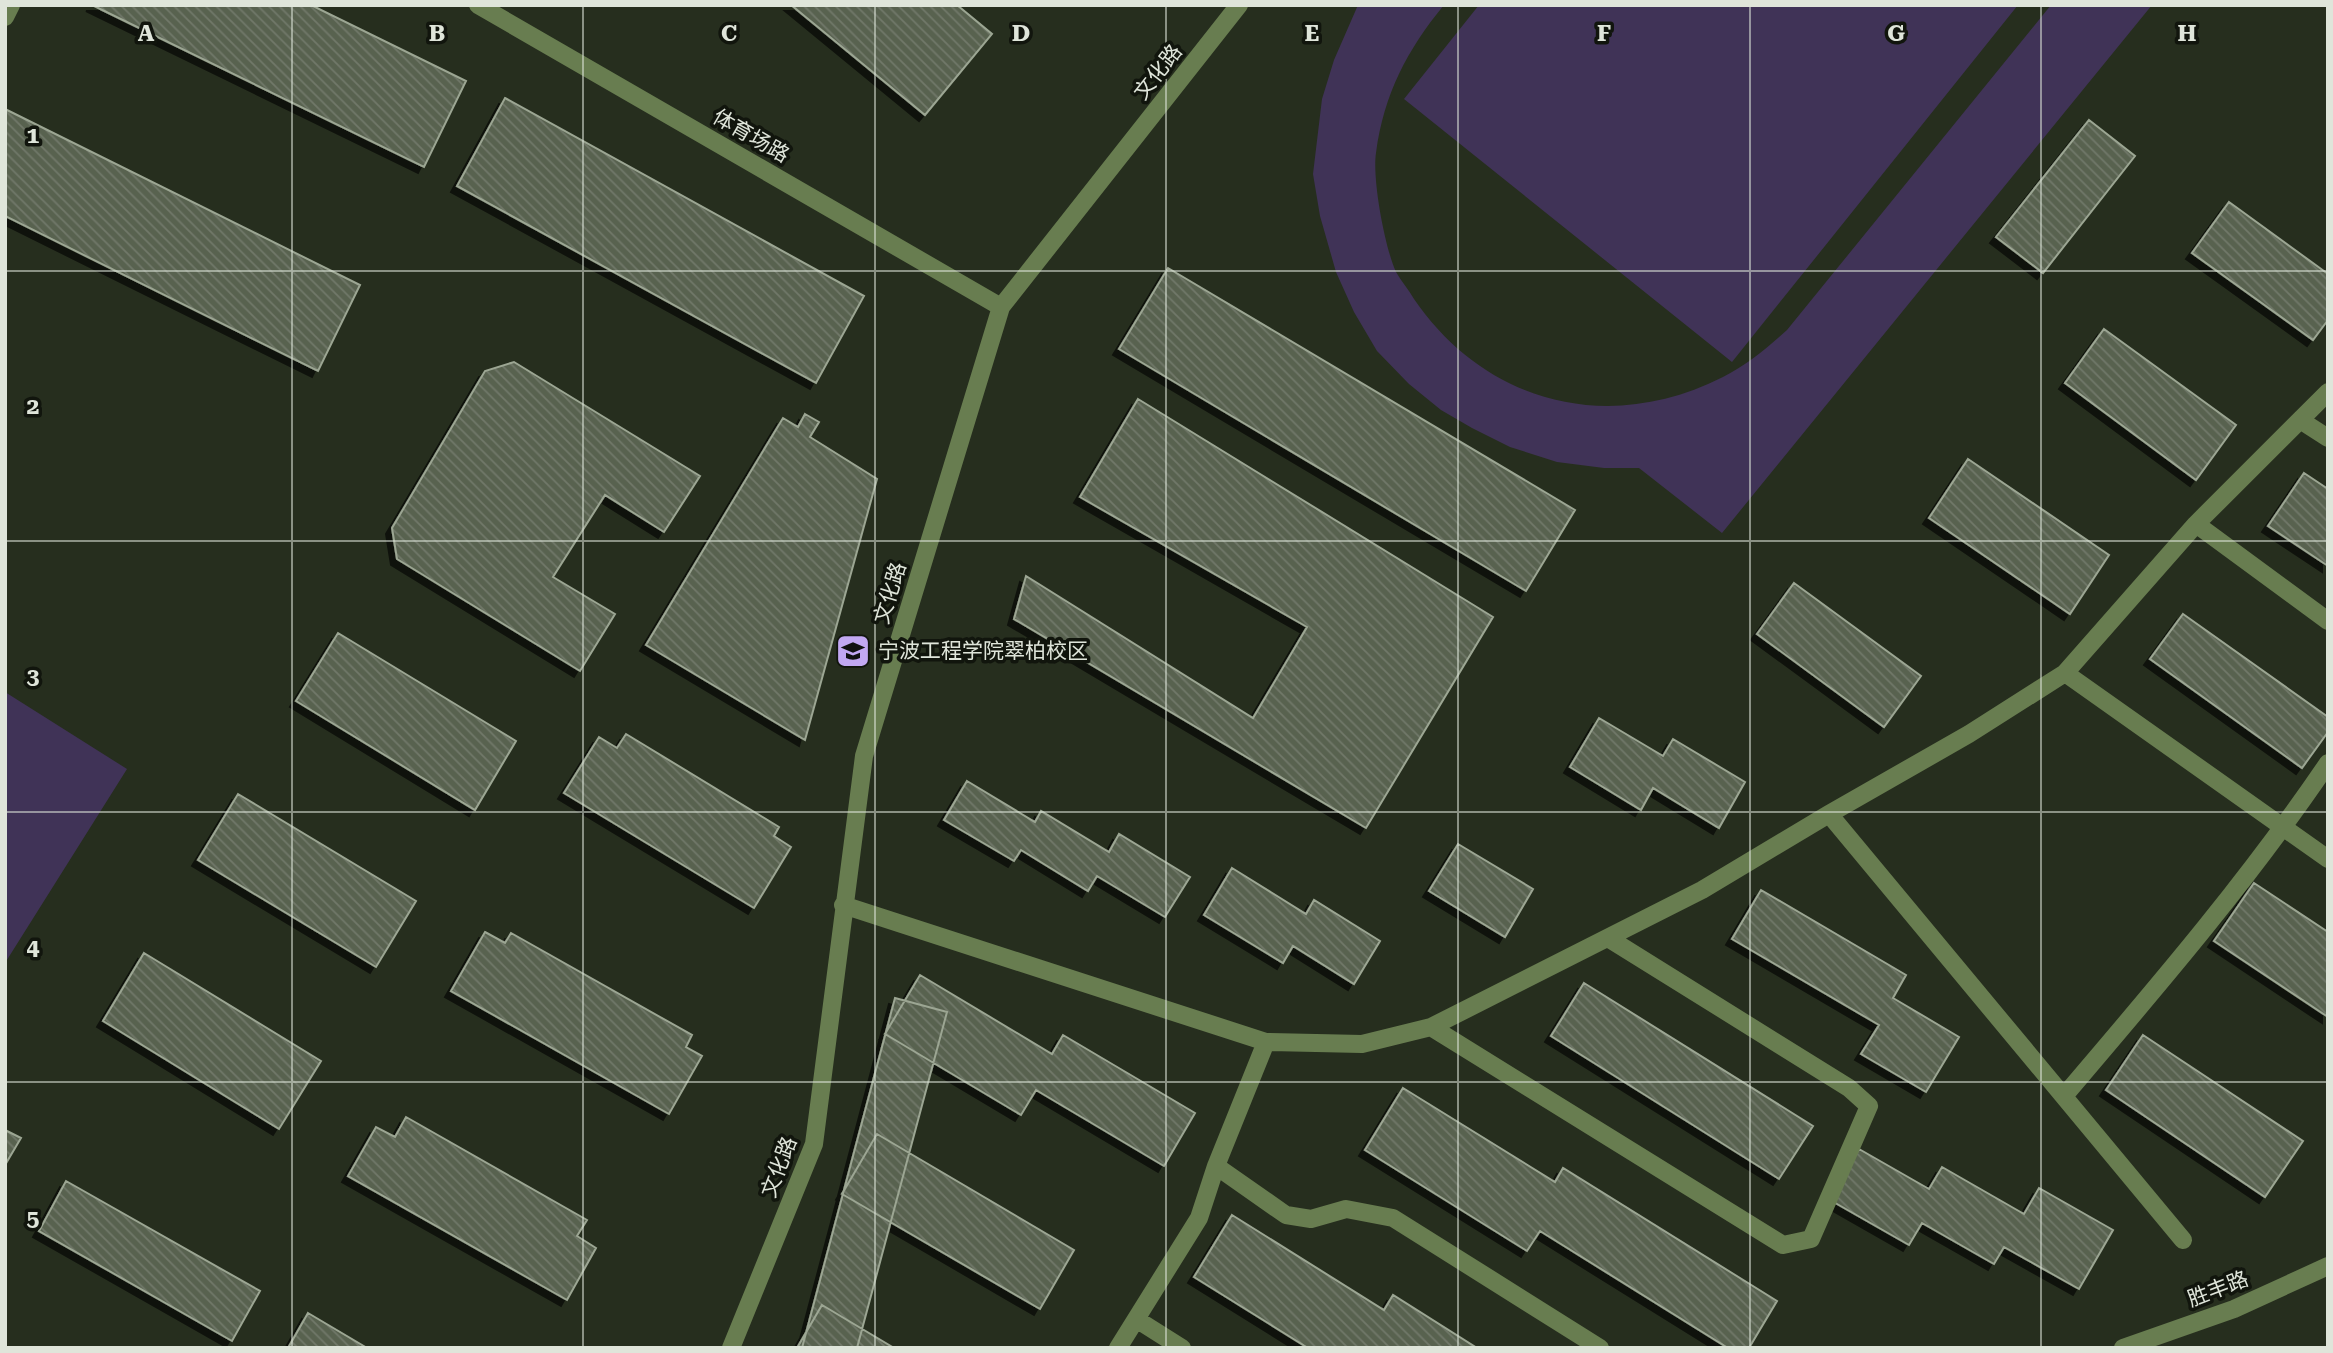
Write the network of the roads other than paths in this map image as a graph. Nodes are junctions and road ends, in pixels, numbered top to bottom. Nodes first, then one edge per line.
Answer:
1 (11, 5) edge
2 (1239, 5) edge
3 (487, 8) edge
4 (5, 17) edge
5 (1001, 307) junction
6 (2328, 391) edge
7 (2300, 420) junction
8 (2328, 438) edge
9 (2196, 524) junction
10 (2328, 621) edge
11 (2065, 673) junction
12 (2328, 763) edge
13 (1829, 814) junction
14 (2283, 829) junction
15 (2328, 859) edge
16 (843, 905) junction
17 (1608, 938) junction
18 (1431, 1027) junction
19 (1266, 1042) junction
20 (2064, 1096) junction
21 (1216, 1166) junction
22 (2183, 1240) dead end
23 (2328, 1266) edge
24 (1136, 1319) junction
25 (731, 1348) edge
26 (1118, 1348) edge
27 (1182, 1348) edge
28 (1600, 1348) edge
29 (2123, 1348) edge

1 - 4 street
2 - 5 street, 文化路
3 - 5 street, 体育场路
5 - 16 street, 文化路
6 - 7 street
7 - 8 street
7 - 9 street
9 - 10 street
9 - 11 street
11 - 13 street
11 - 14 street
12 - 14 street
13 - 17 street
13 - 20 street
14 - 15 street
14 - 20 street
16 - 19 street
16 - 25 street, 文化路
17 - 18 street
17 - 18 street
18 - 19 street
19 - 21 street
20 - 22 street
21 - 24 street
21 - 28 street
23 - 29 street, 胜丰路
24 - 26 street
24 - 27 street

